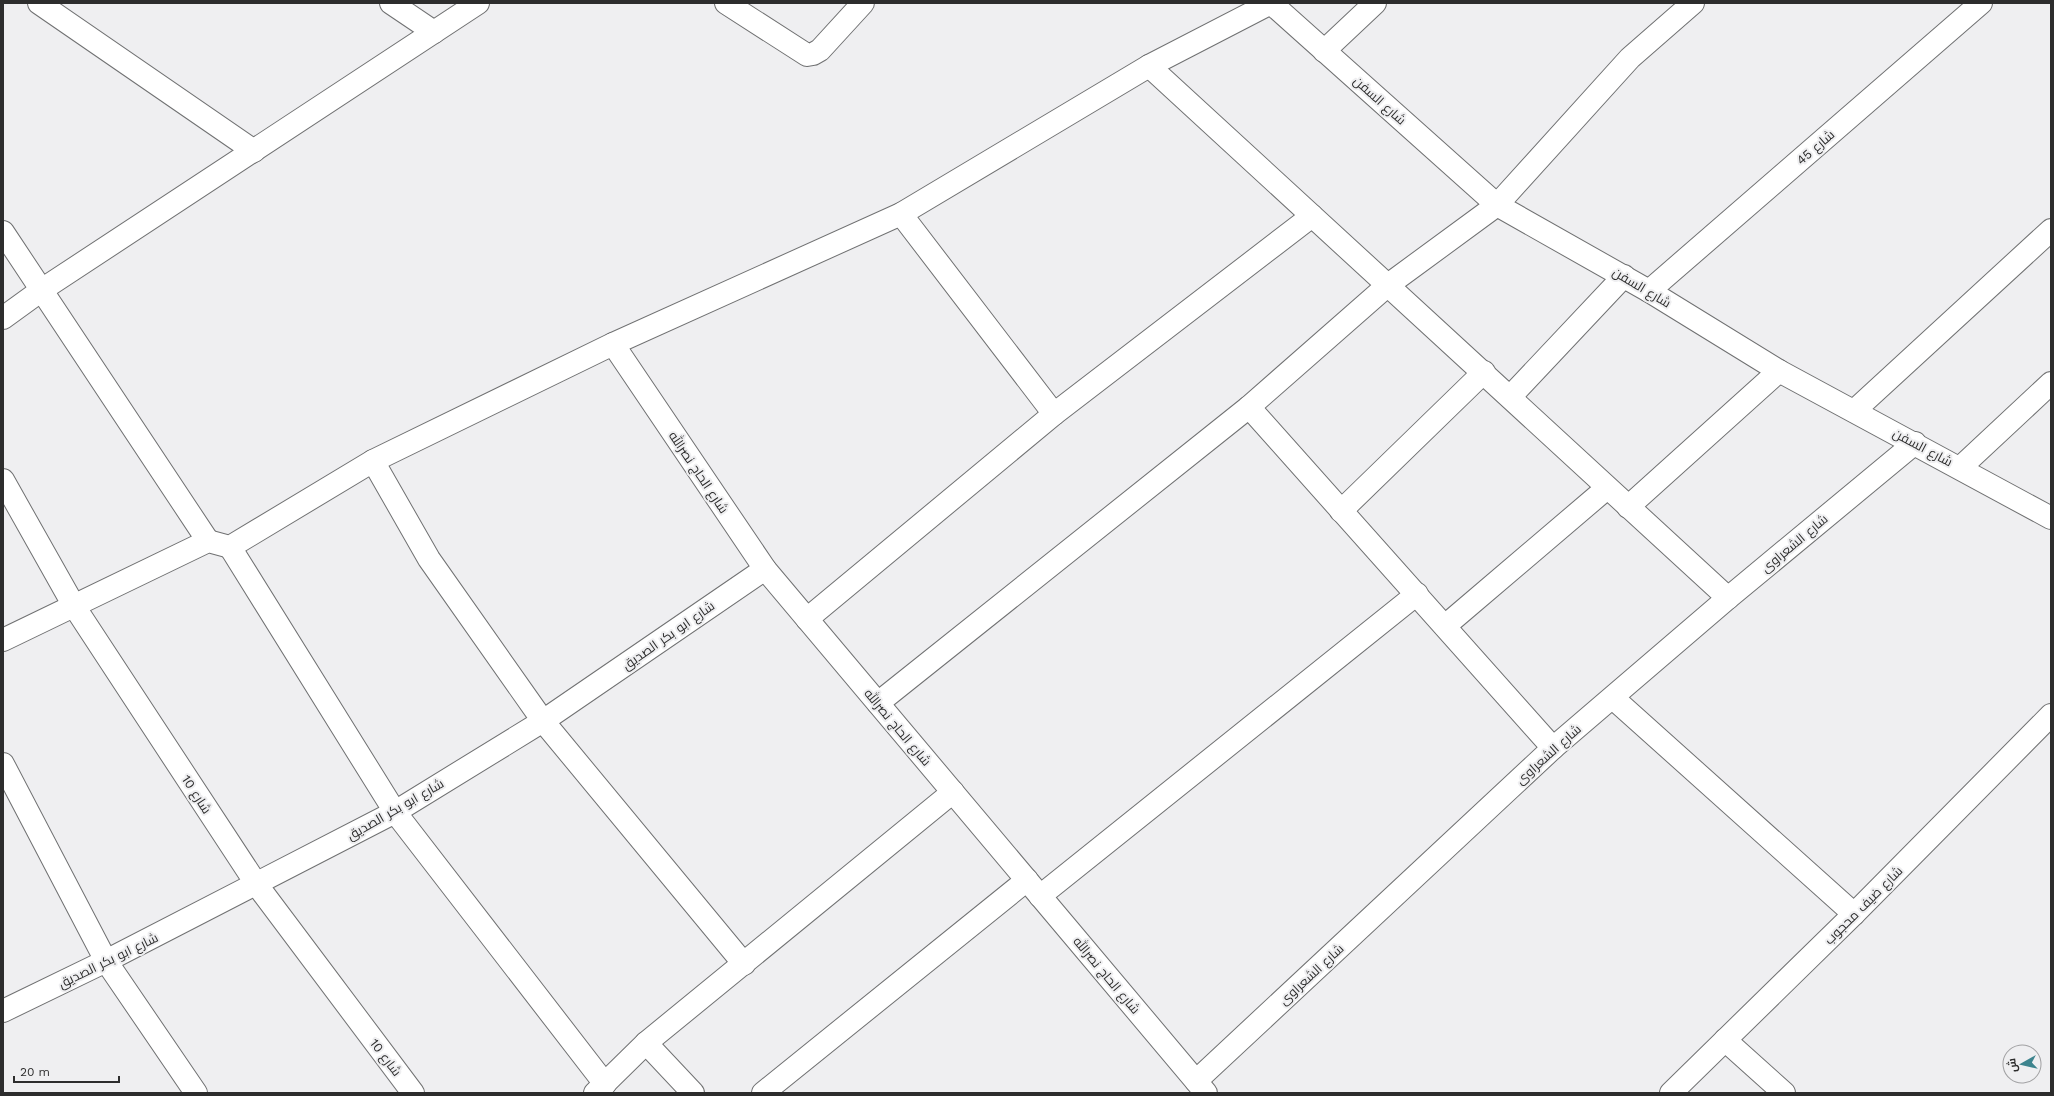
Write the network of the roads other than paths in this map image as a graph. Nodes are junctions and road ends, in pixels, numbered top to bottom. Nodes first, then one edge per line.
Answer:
1 (39, 3) edge
2 (391, 3) edge
3 (478, 3) edge
4 (726, 3) edge
5 (863, 3) edge
6 (1271, 3) edge
7 (1375, 3) edge
8 (1693, 3) edge
9 (1982, 3) edge
10 (434, 32) junction
11 (1324, 50) junction
12 (1149, 66) junction
13 (254, 150) junction
14 (1497, 205) junction
15 (901, 214) junction
16 (1312, 216) junction
17 (2051, 230) edge
18 (3, 232) edge
19 (1624, 276) junction
20 (1388, 286) junction
21 (43, 289) junction
22 (1649, 290) junction
23 (3, 318) edge
24 (613, 344) junction
25 (1484, 372) junction
26 (1779, 372) junction
27 (2051, 383) edge
28 (1510, 397) junction
29 (1249, 407) junction
30 (1854, 411) junction
31 (1054, 414) junction
32 (1915, 443) junction
33 (373, 461) junction
34 (1961, 467) junction
35 (3, 480) edge
36 (1607, 488) junction
37 (1628, 507) junction
38 (1342, 511) junction
39 (2051, 518) edge
40 (208, 541) junction
41 (230, 547) junction
42 (765, 568) junction
43 (1417, 594) junction
44 (1728, 598) junction
45 (74, 606) junction
46 (807, 618) junction
47 (1445, 626) junction
48 (3, 640) edge
49 (1613, 698) junction
50 (878, 703) junction
51 (2051, 715) edge
52 (543, 721) junction
53 (1553, 748) junction
54 (3, 764) edge
55 (953, 792) junction
56 (394, 812) junction
57 (257, 885) junction
58 (1033, 888) junction
59 (1854, 914) junction
60 (106, 961) junction
61 (744, 964) junction
62 (3, 1011) edge
63 (1725, 1040) junction
64 (646, 1043) junction
65 (1201, 1087) edge
66 (600, 1088) edge
67 (196, 1093) edge
68 (413, 1093) edge
69 (693, 1093) edge
70 (763, 1093) edge
71 (1671, 1093) edge
72 (1784, 1093) edge

1 - 13 street
2 - 10 street
3 - 10 street
4 - 5 street
6 - 11 street, شارع السفن
6 - 12 street
7 - 11 street
8 - 14 street
9 - 22 street, شارع 45
10 - 13 street
11 - 14 street, شارع السفن
12 - 15 street
12 - 16 street
13 - 21 street
14 - 19 street, شارع السفن
14 - 20 street
15 - 24 street
15 - 31 street
16 - 20 street
16 - 31 street
17 - 30 street
18 - 21 street
19 - 22 street, شارع السفن
19 - 28 street
20 - 25 street
20 - 29 street
21 - 23 street
21 - 40 street
22 - 26 street, شارع السفن
24 - 33 street
24 - 42 street, شارع الحاج نصرالله
25 - 28 street
25 - 38 street
26 - 30 street, شارع السفن
26 - 37 street
27 - 34 street
28 - 36 street
29 - 38 street
29 - 50 street
30 - 32 street, شارع السفن
31 - 46 street
32 - 34 street, شارع السفن
32 - 44 street, شارع الشعراوى
33 - 41 street
33 - 52 street
34 - 39 street, شارع السفن
35 - 45 street, شارع 10
36 - 37 street
36 - 47 street
37 - 44 street
38 - 43 street
40 - 41 street
40 - 45 street
41 - 56 street
42 - 46 street, شارع الحاج نصرالله
42 - 52 street, شارع ابو بكر الصديق
43 - 47 street
43 - 58 street
44 - 49 street, شارع الشعراوى
45 - 48 street
45 - 57 street, شارع 10
46 - 50 street, شارع الحاج نصرالله
47 - 53 street
49 - 53 street, شارع الشعراوى
49 - 59 street
50 - 55 street, شارع الحاج نصرالله
51 - 59 street, شارع ضيف محجوب
52 - 56 street, شارع ابو بكر الصديق
52 - 61 street
53 - 65 street, شارع الشعراوى
54 - 60 street
55 - 58 street, شارع الحاج نصرالله
55 - 61 street
56 - 57 street, شارع ابو بكر الصديق
56 - 66 street
57 - 60 street, شارع ابو بكر الصديق
57 - 68 street, شارع 10
58 - 65 street, شارع الحاج نصرالله
58 - 70 street
59 - 63 street, شارع ضيف محجوب
60 - 62 street, شارع ابو بكر الصديق
60 - 67 street
61 - 64 street
63 - 71 street, شارع ضيف محجوب
63 - 72 street
64 - 66 street
64 - 69 street

